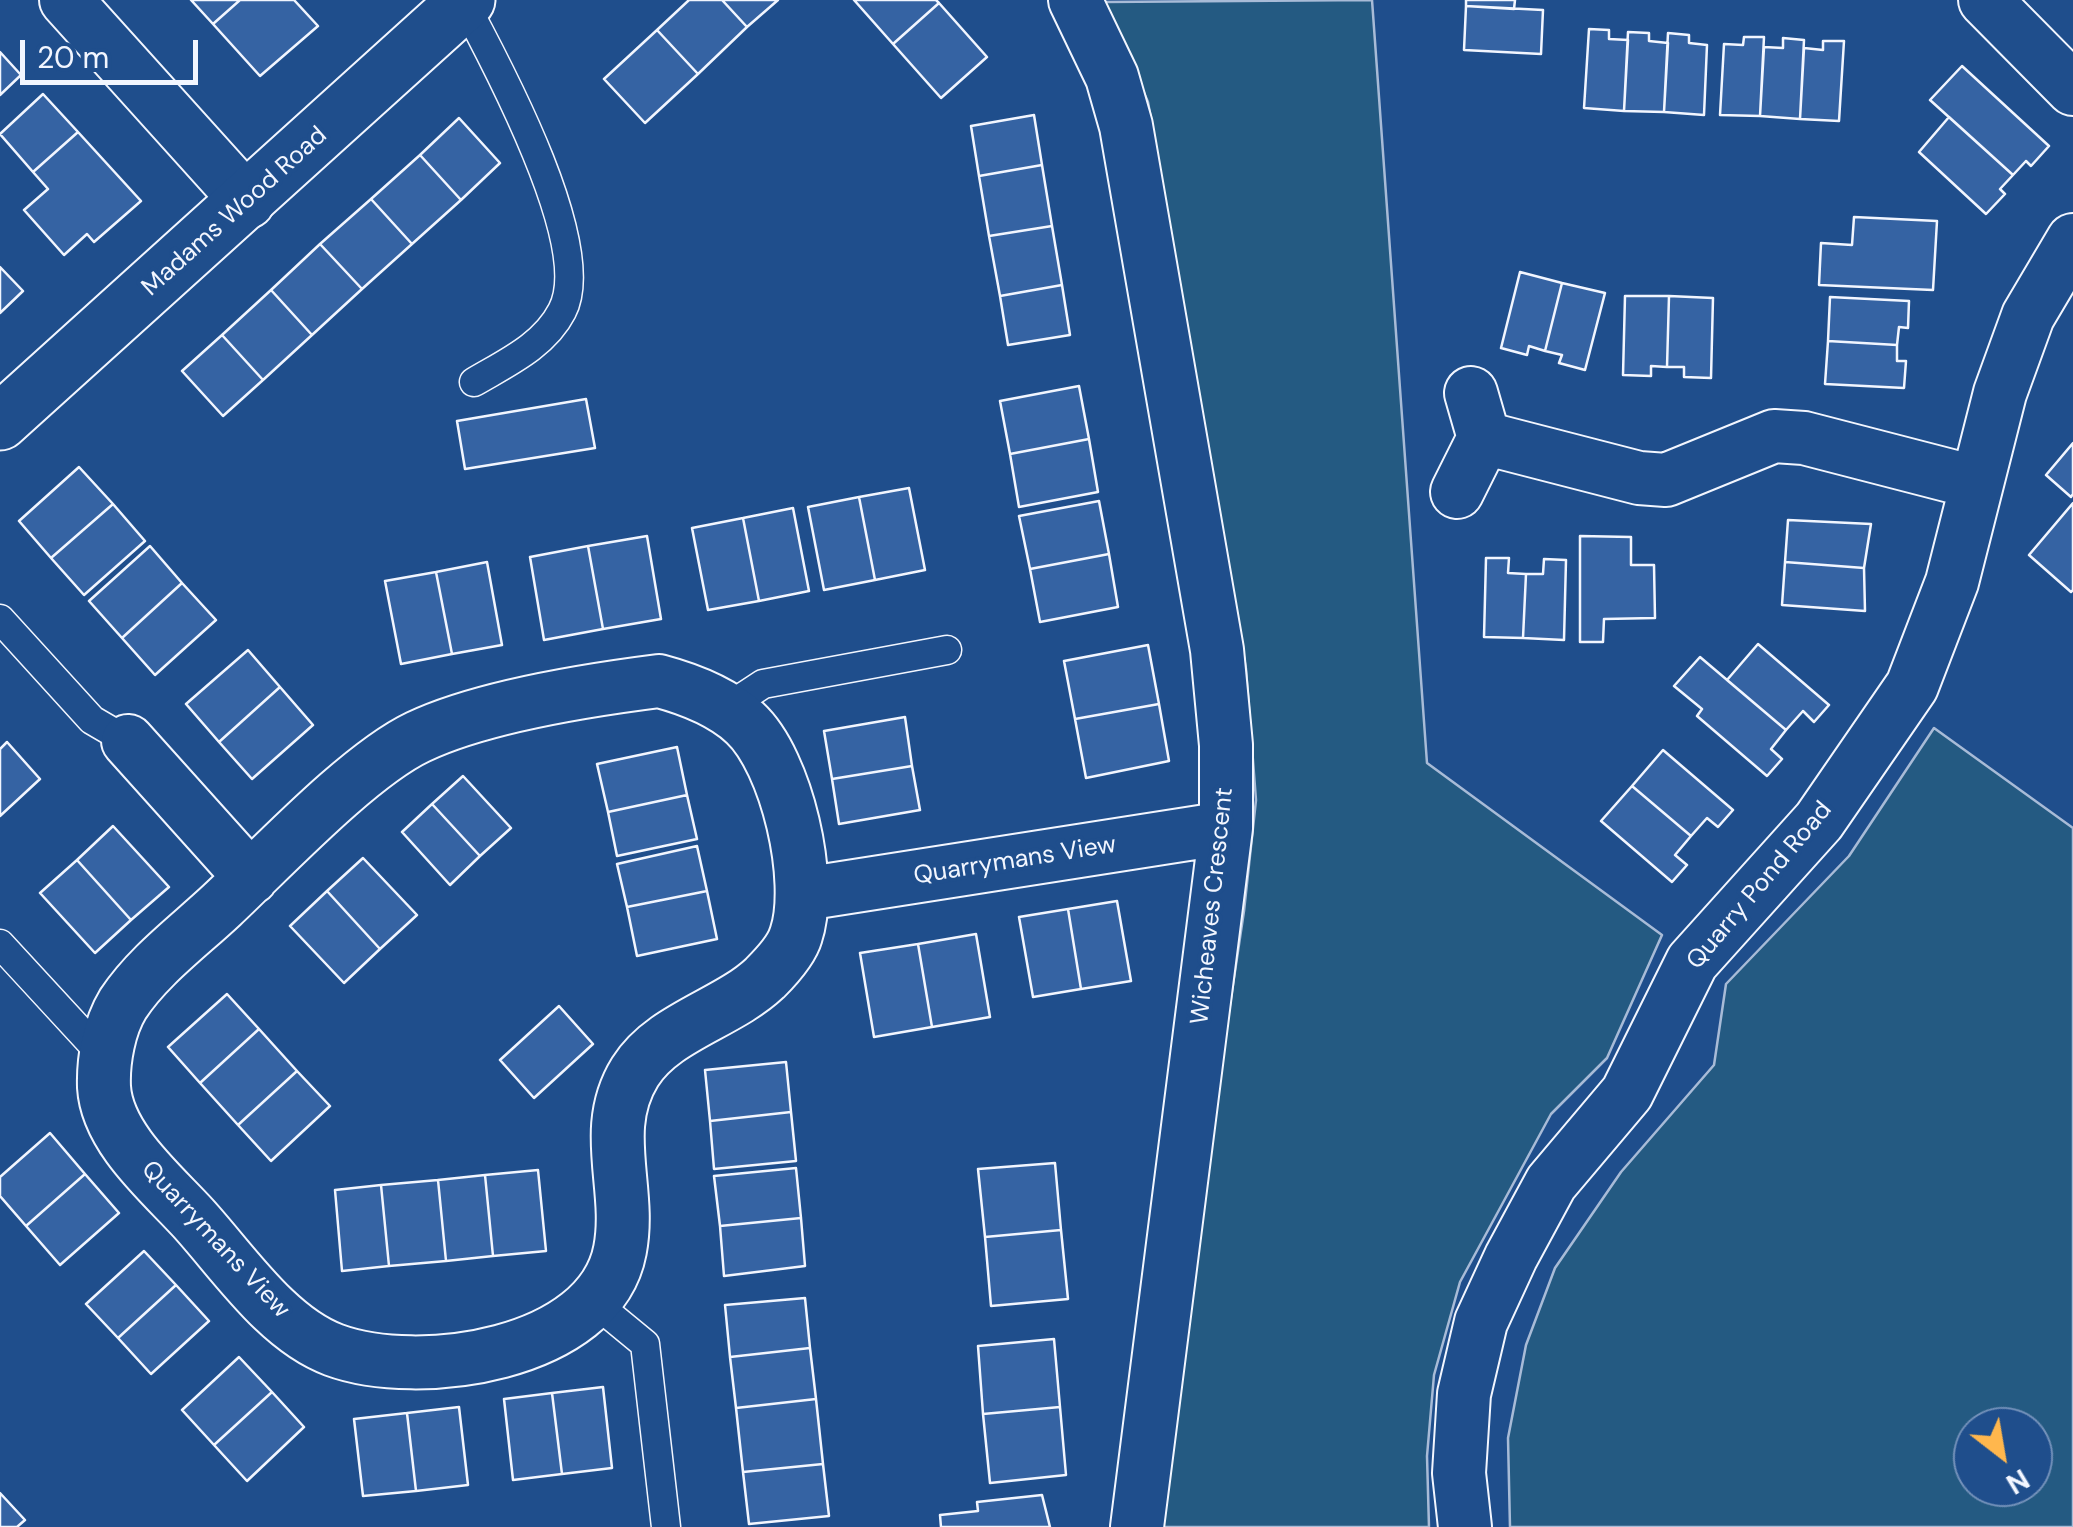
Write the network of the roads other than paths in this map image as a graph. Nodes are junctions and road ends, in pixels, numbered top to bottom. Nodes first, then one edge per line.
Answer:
1 (66, 0) edge
2 (1075, 0) edge
3 (1985, 0) edge
4 (465, 2) edge
5 (2073, 89) edge
6 (248, 202) junction
7 (2073, 240) edge
8 (474, 382) dead end
9 (0, 422) edge
10 (1974, 482) junction
11 (1456, 492) dead end
12 (0, 619) edge
13 (947, 650) dead end
14 (725, 709) junction
15 (128, 741) joint
16 (1226, 828) junction
17 (252, 878) junction
18 (804, 894) junction
19 (0, 944) edge
20 (106, 1059) junction
21 (594, 1302) junction
22 (666, 1527) edge
23 (1138, 1527) edge
24 (1465, 1527) edge

1 - 6 street
2 - 16 street, Wicheaves Crescent
3 - 5 street
4 - 6 street, Madams Wood Road
4 - 8 lane
6 - 9 street, Madams Wood Road
7 - 10 street, Quarry Pond Road
10 - 11 street
10 - 24 street, Quarry Pond Road
12 - 15 lane
13 - 14 lane
14 - 17 street, Quarrymans View
14 - 18 street, Quarrymans View
15 - 17 street
16 - 18 street, Quarrymans View
16 - 23 street, Wicheaves Crescent
17 - 20 street, Quarrymans View
18 - 21 street, Quarrymans View
19 - 20 lane
20 - 21 street, Quarrymans View
21 - 22 lane

